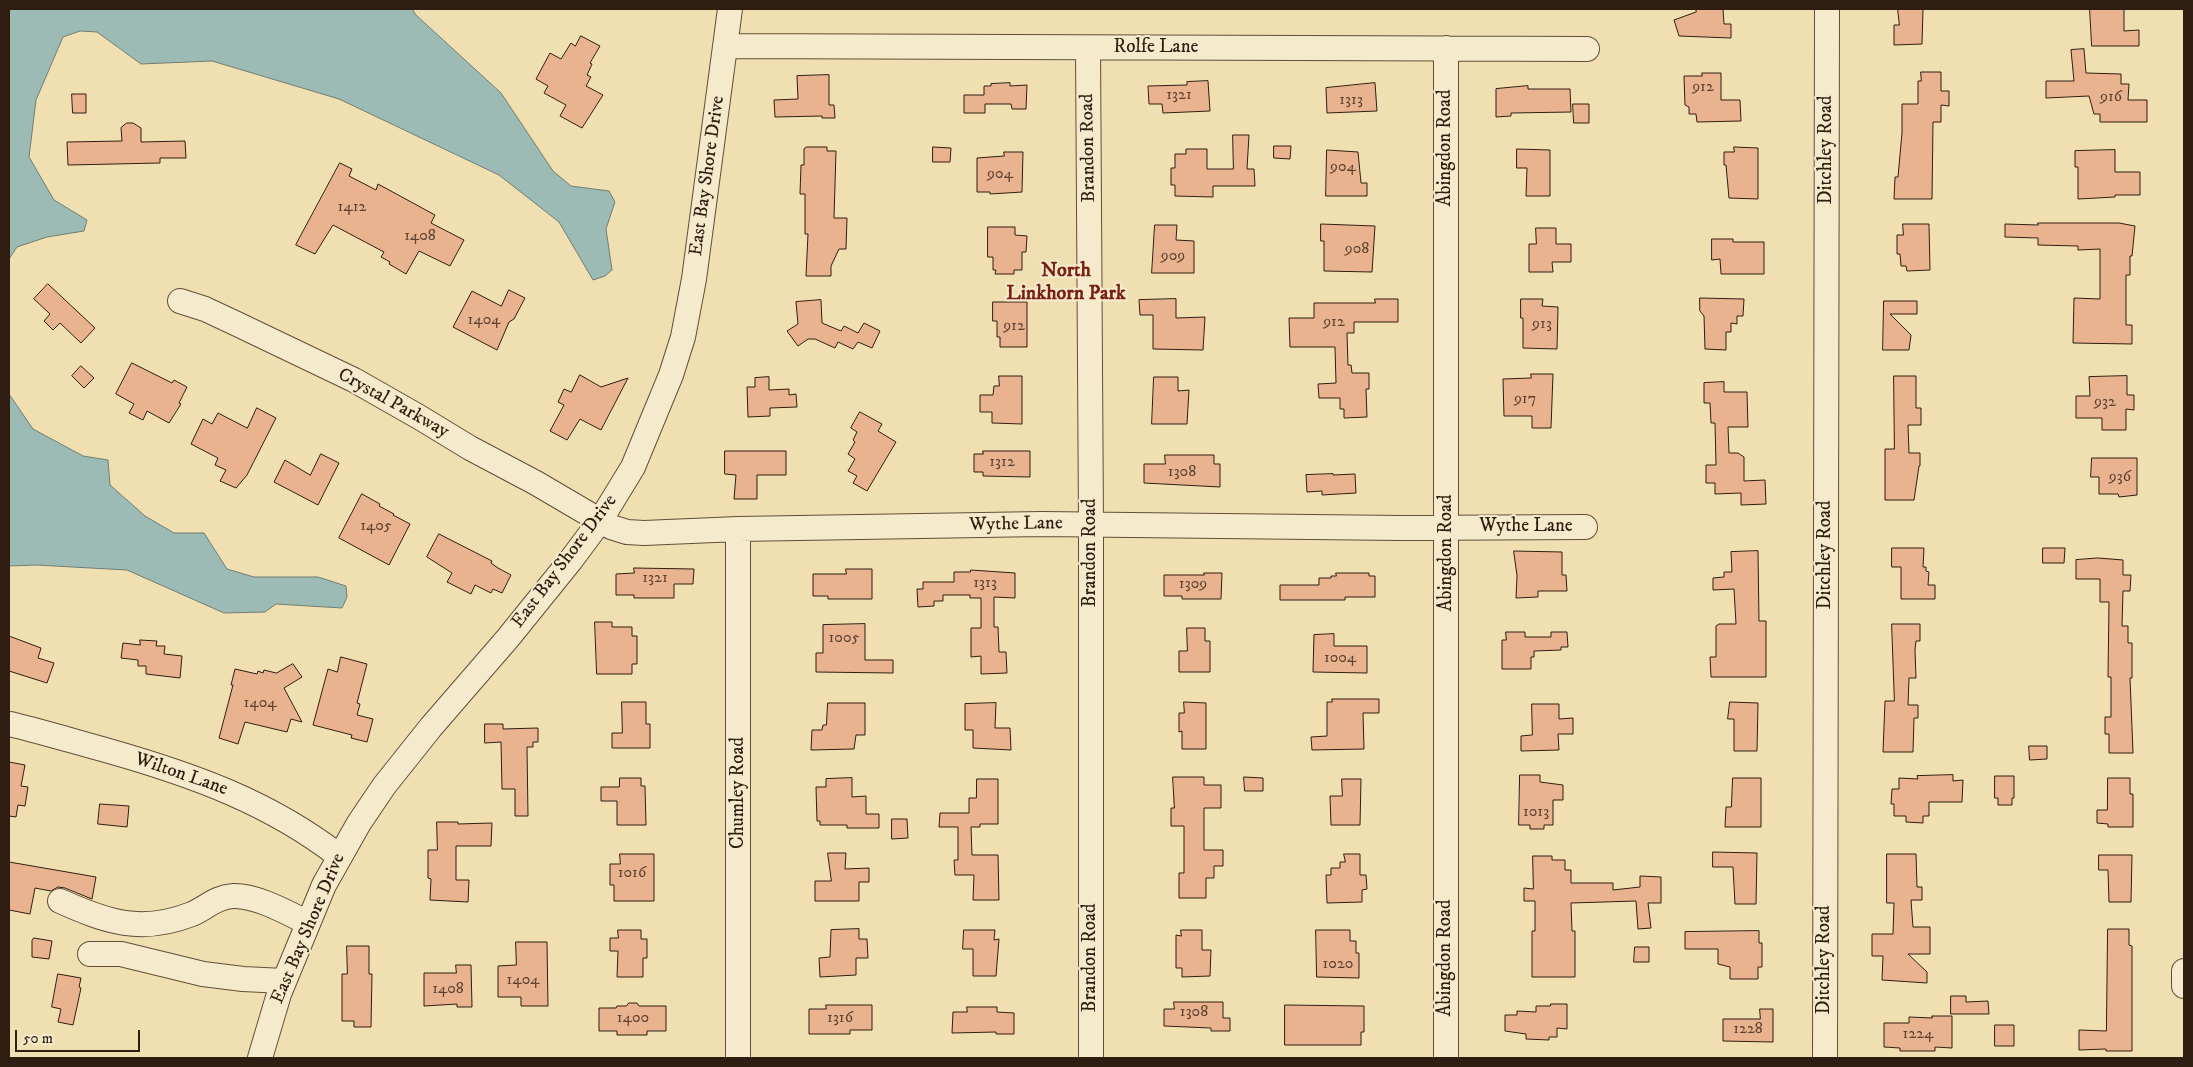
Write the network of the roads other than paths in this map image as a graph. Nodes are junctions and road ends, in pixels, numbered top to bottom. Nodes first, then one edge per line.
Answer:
1 (730, 9) edge
2 (1827, 9) edge
3 (726, 46) junction
4 (1088, 48) junction
5 (1446, 48) junction
6 (1586, 49) dead end
7 (180, 301) dead end
8 (600, 521) junction
9 (1091, 525) junction
10 (1446, 527) junction
11 (1585, 527) dead end
12 (738, 529) junction
13 (10, 724) edge
14 (339, 856) junction
15 (60, 901) dead end
16 (308, 922) junction
17 (90, 954) dead end
18 (2184, 971) edge
19 (284, 981) junction
20 (2184, 986) edge
21 (260, 1058) edge
22 (738, 1058) edge
23 (1091, 1058) edge
24 (1446, 1058) edge
25 (1825, 1058) edge

1 - 3 street, East Bay Shore Drive
2 - 25 street, Ditchley Road
3 - 4 street, Rolfe Lane
3 - 8 street, East Bay Shore Drive
4 - 5 street, Rolfe Lane
4 - 9 street, Brandon Road
5 - 6 street, Rolfe Lane
5 - 10 street, Abingdon Road
7 - 8 street, Crystal Parkway
8 - 12 street, Wythe Lane
8 - 14 street, East Bay Shore Drive
9 - 10 street, Wythe Lane
9 - 12 street, Wythe Lane
9 - 23 street, Brandon Road
10 - 11 street, Wythe Lane
10 - 24 street, Abingdon Road
12 - 22 street, Chumley Road
13 - 14 street, Wilton Lane
14 - 16 street, East Bay Shore Drive
15 - 16 street
16 - 19 street, East Bay Shore Drive
17 - 19 street
18 - 20 street
19 - 21 street, East Bay Shore Drive

